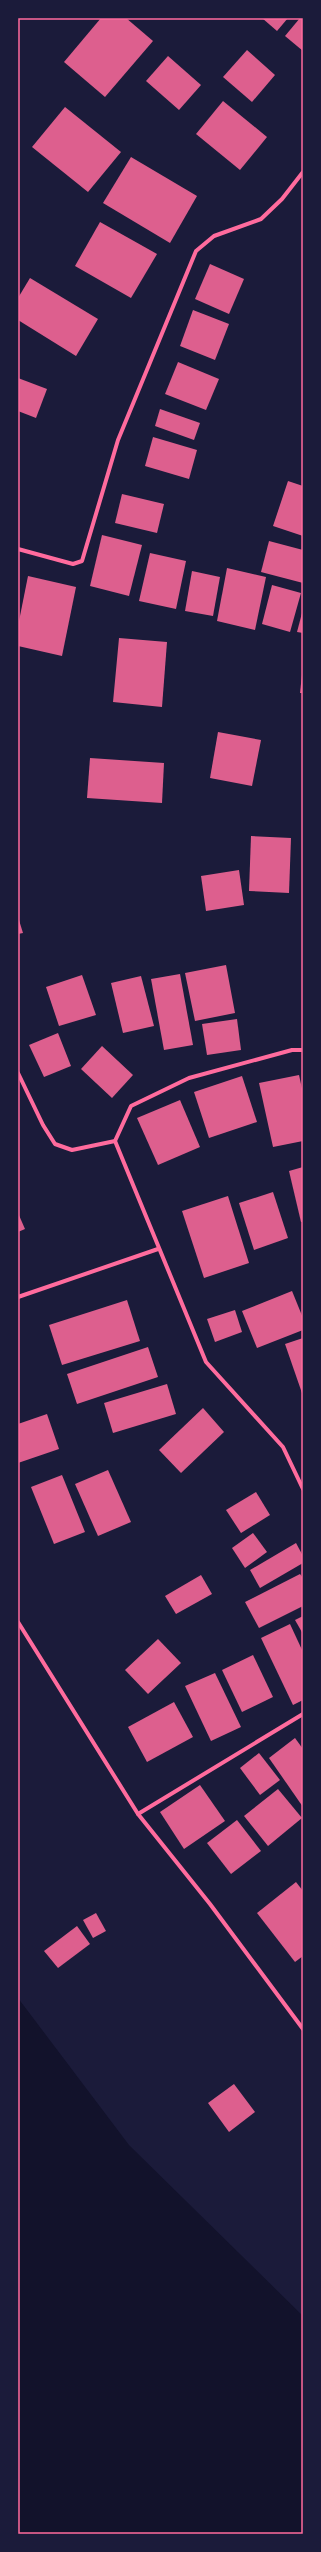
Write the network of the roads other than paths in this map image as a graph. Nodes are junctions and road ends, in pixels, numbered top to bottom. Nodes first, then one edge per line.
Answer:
1 (303, 172) edge
2 (18, 549) edge
3 (303, 1050) edge
4 (18, 1073) edge
5 (115, 1141) junction
6 (158, 1249) junction
7 (18, 1297) edge
8 (303, 1489) edge
9 (18, 1622) edge
10 (303, 1714) edge
11 (138, 1814) junction
12 (303, 2029) edge

1 - 2 street
3 - 5 street
4 - 5 street
5 - 6 street
6 - 7 street
6 - 8 street
9 - 11 street
10 - 11 street
11 - 12 street

